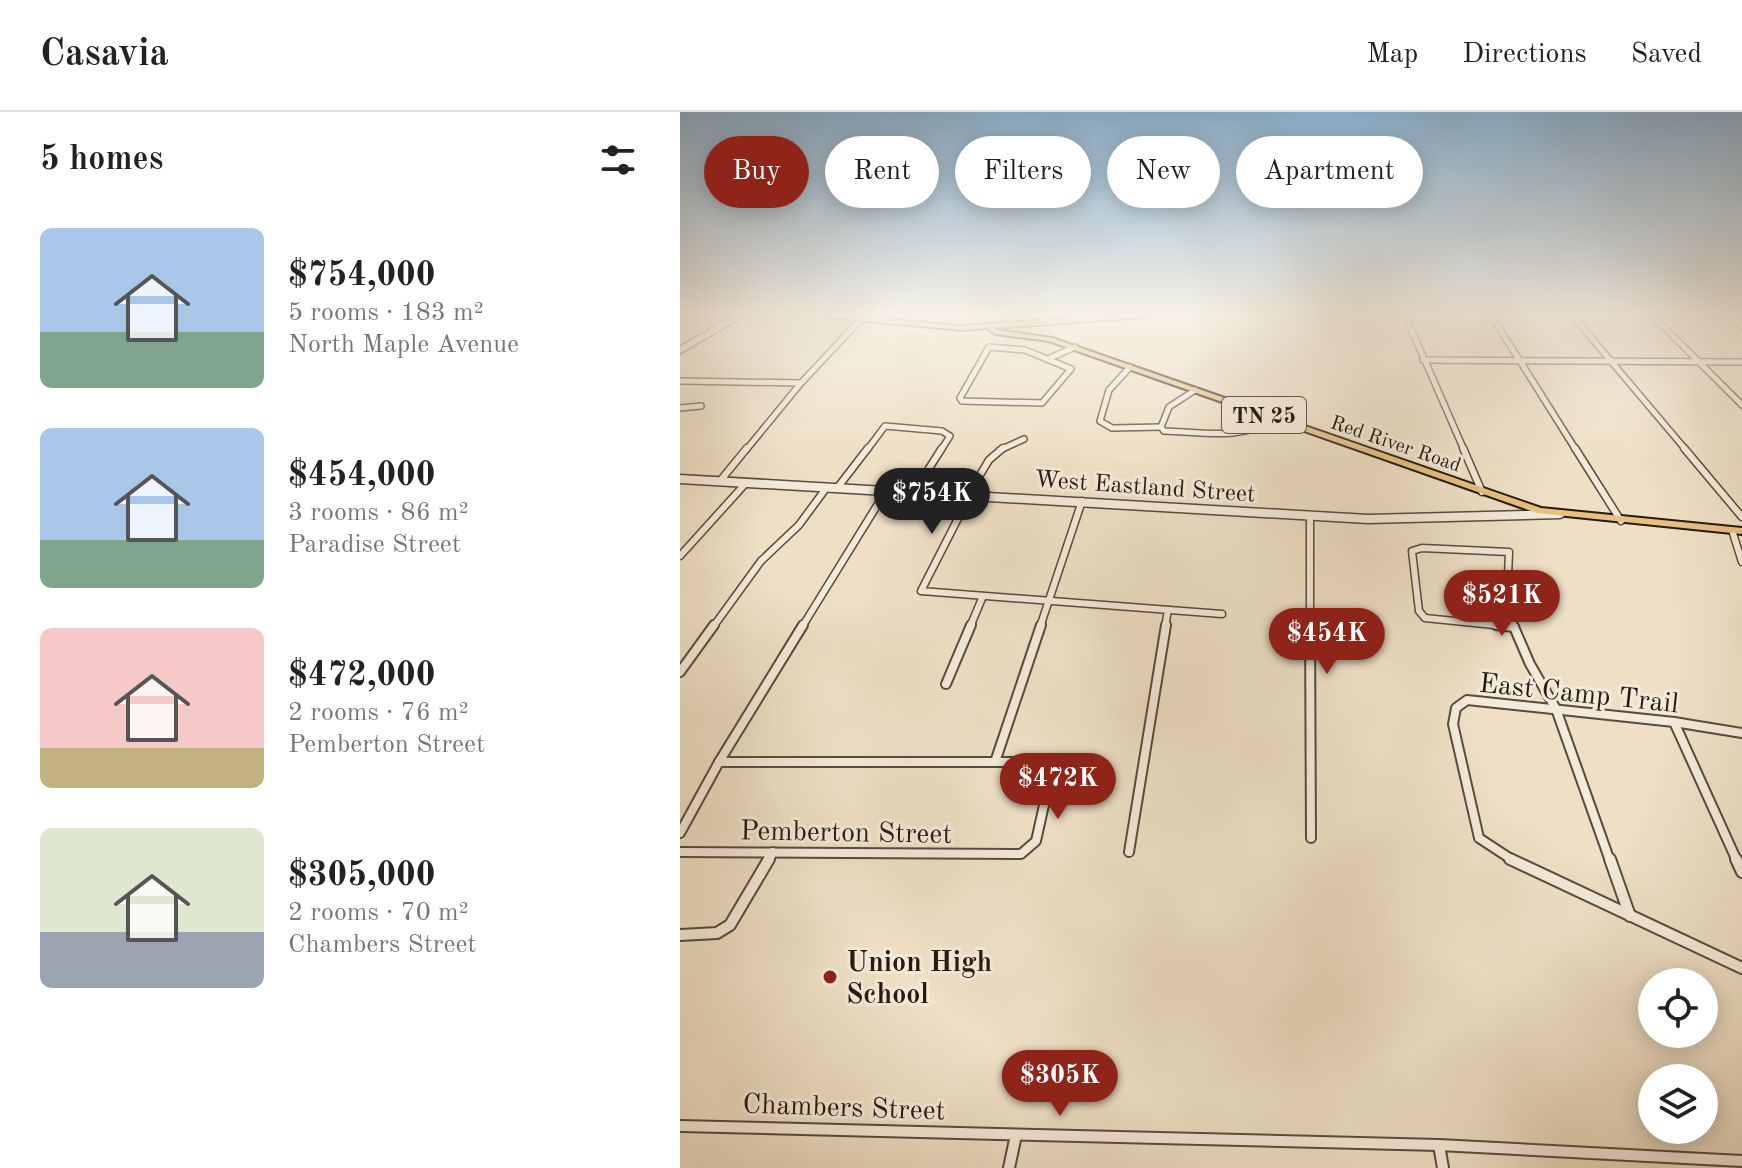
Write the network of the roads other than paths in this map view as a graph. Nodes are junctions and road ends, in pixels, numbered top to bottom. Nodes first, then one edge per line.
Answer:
1 (819, 364) edge
2 (978, 364) edge
3 (1062, 364) edge
4 (1122, 364) edge
5 (1425, 364) edge
6 (1523, 364) edge
7 (1613, 364) edge
8 (1700, 364) edge
9 (1130, 367) junction
10 (680, 381) edge
11 (801, 383) junction
12 (1195, 390) junction
13 (1742, 405) edge
14 (701, 406) dead end
15 (680, 408) edge
16 (1275, 419) junction
17 (1161, 427) junction
18 (1024, 439) dead end
19 (680, 479) edge
20 (720, 481) junction
21 (746, 483) junction
22 (827, 487) junction
23 (838, 487) junction
24 (886, 491) junction
25 (914, 492) junction
26 (1482, 492) junction
27 (969, 495) junction
28 (1082, 501) junction
29 (1540, 511) joint
30 (1560, 514) junction
31 (1310, 516) junction
32 (1742, 517) edge
33 (1621, 521) junction
34 (1737, 531) edge
35 (680, 556) edge
36 (1742, 562) edge
37 (983, 596) junction
38 (1049, 602) junction
39 (1168, 610) junction
40 (1222, 614) dead end
41 (1515, 627) junction
42 (680, 672) edge
43 (946, 684) dead end
44 (1556, 709) junction
45 (1674, 722) junction
46 (1742, 733) edge
47 (719, 762) junction
48 (995, 762) junction
49 (680, 833) edge
50 (1311, 838) dead end
51 (680, 852) edge
52 (773, 852) junction
53 (1129, 852) dead end
54 (1742, 872) edge
55 (1630, 916) junction
56 (680, 935) edge
57 (1742, 968) edge
58 (680, 1126) edge
59 (1016, 1135) junction
60 (1439, 1145) junction
61 (1742, 1161) edge
62 (1009, 1168) edge
63 (1443, 1168) edge

1 - 11 street
2 - 3 street
4 - 9 main road, Red River Road / TN 25
5 - 26 street
6 - 33 street
7 - 32 street
8 - 13 street
9 - 12 main road, Red River Road / TN 25
9 - 17 street
10 - 11 street
11 - 20 street
12 - 16 main road, Red River Road / TN 25
12 - 17 street
14 - 15 street
16 - 17 street
16 - 26 main road, Red River Road / TN 25
18 - 27 street
19 - 20 street, West Eastland Street
20 - 21 street, West Eastland Street
21 - 22 street, West Eastland Street
21 - 35 street
22 - 23 street, West Eastland Street
22 - 42 street
23 - 24 street, West Eastland Street
23 - 25 street
24 - 25 street, West Eastland Street
24 - 47 street
25 - 27 street, West Eastland Street
26 - 29 main road, Red River Road / TN 25
27 - 28 street, West Eastland Street
27 - 37 street
28 - 31 street, West Eastland Street
28 - 38 street
29 - 30 main road, West Eastland Street / TN 25
30 - 31 street, West Eastland Street
30 - 33 main road, West Eastland Street / TN 25
31 - 50 street
33 - 34 main road, TN 25
34 - 36 street
37 - 38 street
37 - 43 street
38 - 39 street
38 - 48 street
39 - 40 street
39 - 53 street
41 - 41 street
41 - 44 street
44 - 45 street, East Camp Trail
44 - 55 street
44 - 55 street, East Camp Trail
45 - 46 street, East Camp Trail
45 - 54 street
47 - 48 street, Pemberton Street
47 - 49 street
48 - 52 street, Pemberton Street
51 - 52 street, Pemberton Street
52 - 56 street
55 - 57 street, East Camp Trail
58 - 59 street, Chambers Street
59 - 60 street, Chambers Street
59 - 62 street
60 - 61 street, Chambers Street
60 - 63 street

